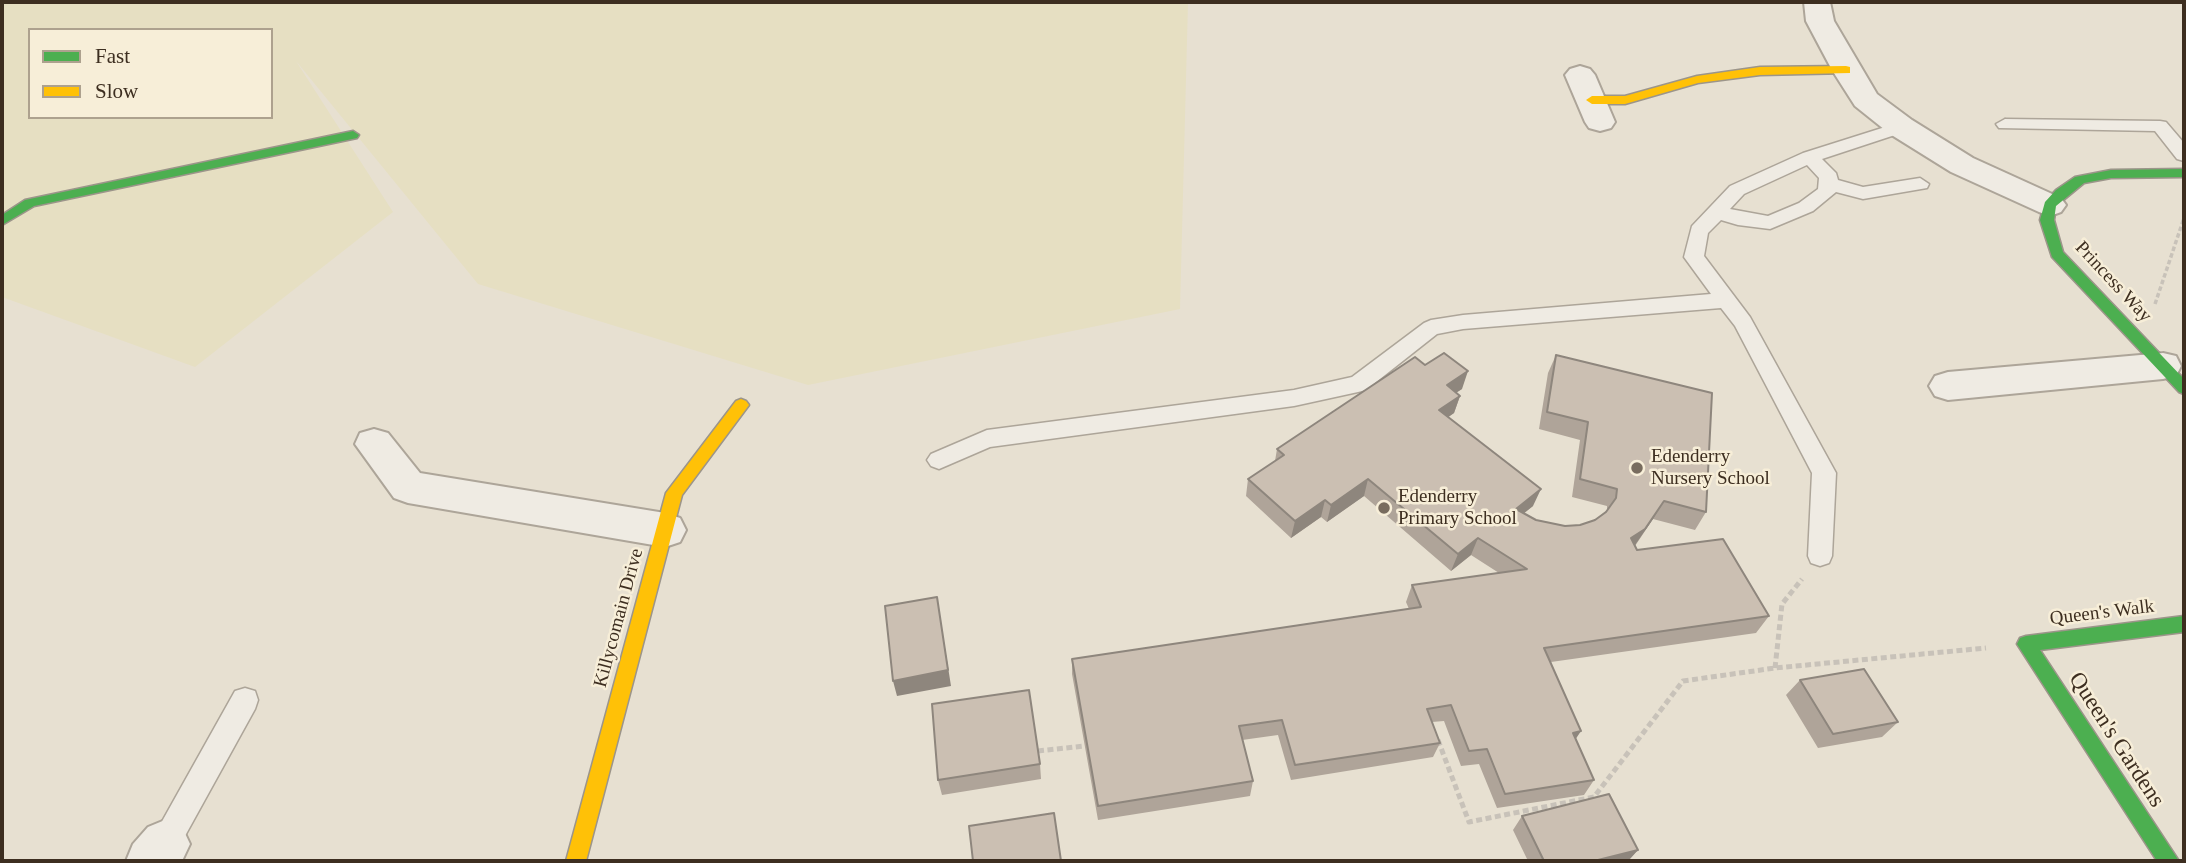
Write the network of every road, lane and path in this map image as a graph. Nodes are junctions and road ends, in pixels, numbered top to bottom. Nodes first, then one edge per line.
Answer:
1 (1817, 2) edge
2 (1846, 70) junction
3 (1591, 99) dead end
4 (2005, 124) dead end
5 (1901, 127) junction
6 (353, 135) dead end
7 (2184, 155) edge
8 (1810, 157) junction
9 (2184, 173) edge
10 (1828, 183) junction
11 (1920, 184) dead end
12 (2050, 205) junction
13 (1716, 211) junction
14 (2184, 218) edge
15 (2, 221) edge
16 (1727, 300) junction
17 (2126, 327) junction
18 (2174, 377) edge
19 (1948, 386) dead end
20 (741, 405) dead end
21 (374, 444) dead end
22 (939, 460) dead end
23 (665, 530) junction
24 (1821, 556) joint
25 (2184, 624) edge
26 (2025, 644) junction
27 (1775, 668) junction
28 (245, 700) dead end
29 (1434, 730) edge
30 (1084, 746) edge
31 (1038, 751) edge
32 (158, 853) edge
33 (576, 861) edge
34 (2169, 861) edge

1 - 2 street
2 - 3 street
2 - 5 street
4 - 7 lane
5 - 8 lane
5 - 12 street
6 - 15 street
8 - 10 lane
8 - 13 lane
9 - 12 street
10 - 11 lane
10 - 13 lane
12 - 17 street, Princess Way
13 - 16 lane
14 - 17 path
16 - 22 lane
16 - 24 lane
17 - 18 street, Princess Way
18 - 19 street
20 - 23 street, Killycomain Drive
21 - 23 street
23 - 33 street, Killycomain Drive
24 - 27 path
25 - 26 street, Queen's Walk
26 - 27 path
26 - 34 street, Queen's Gardens
27 - 29 path
28 - 32 lane
30 - 31 path

